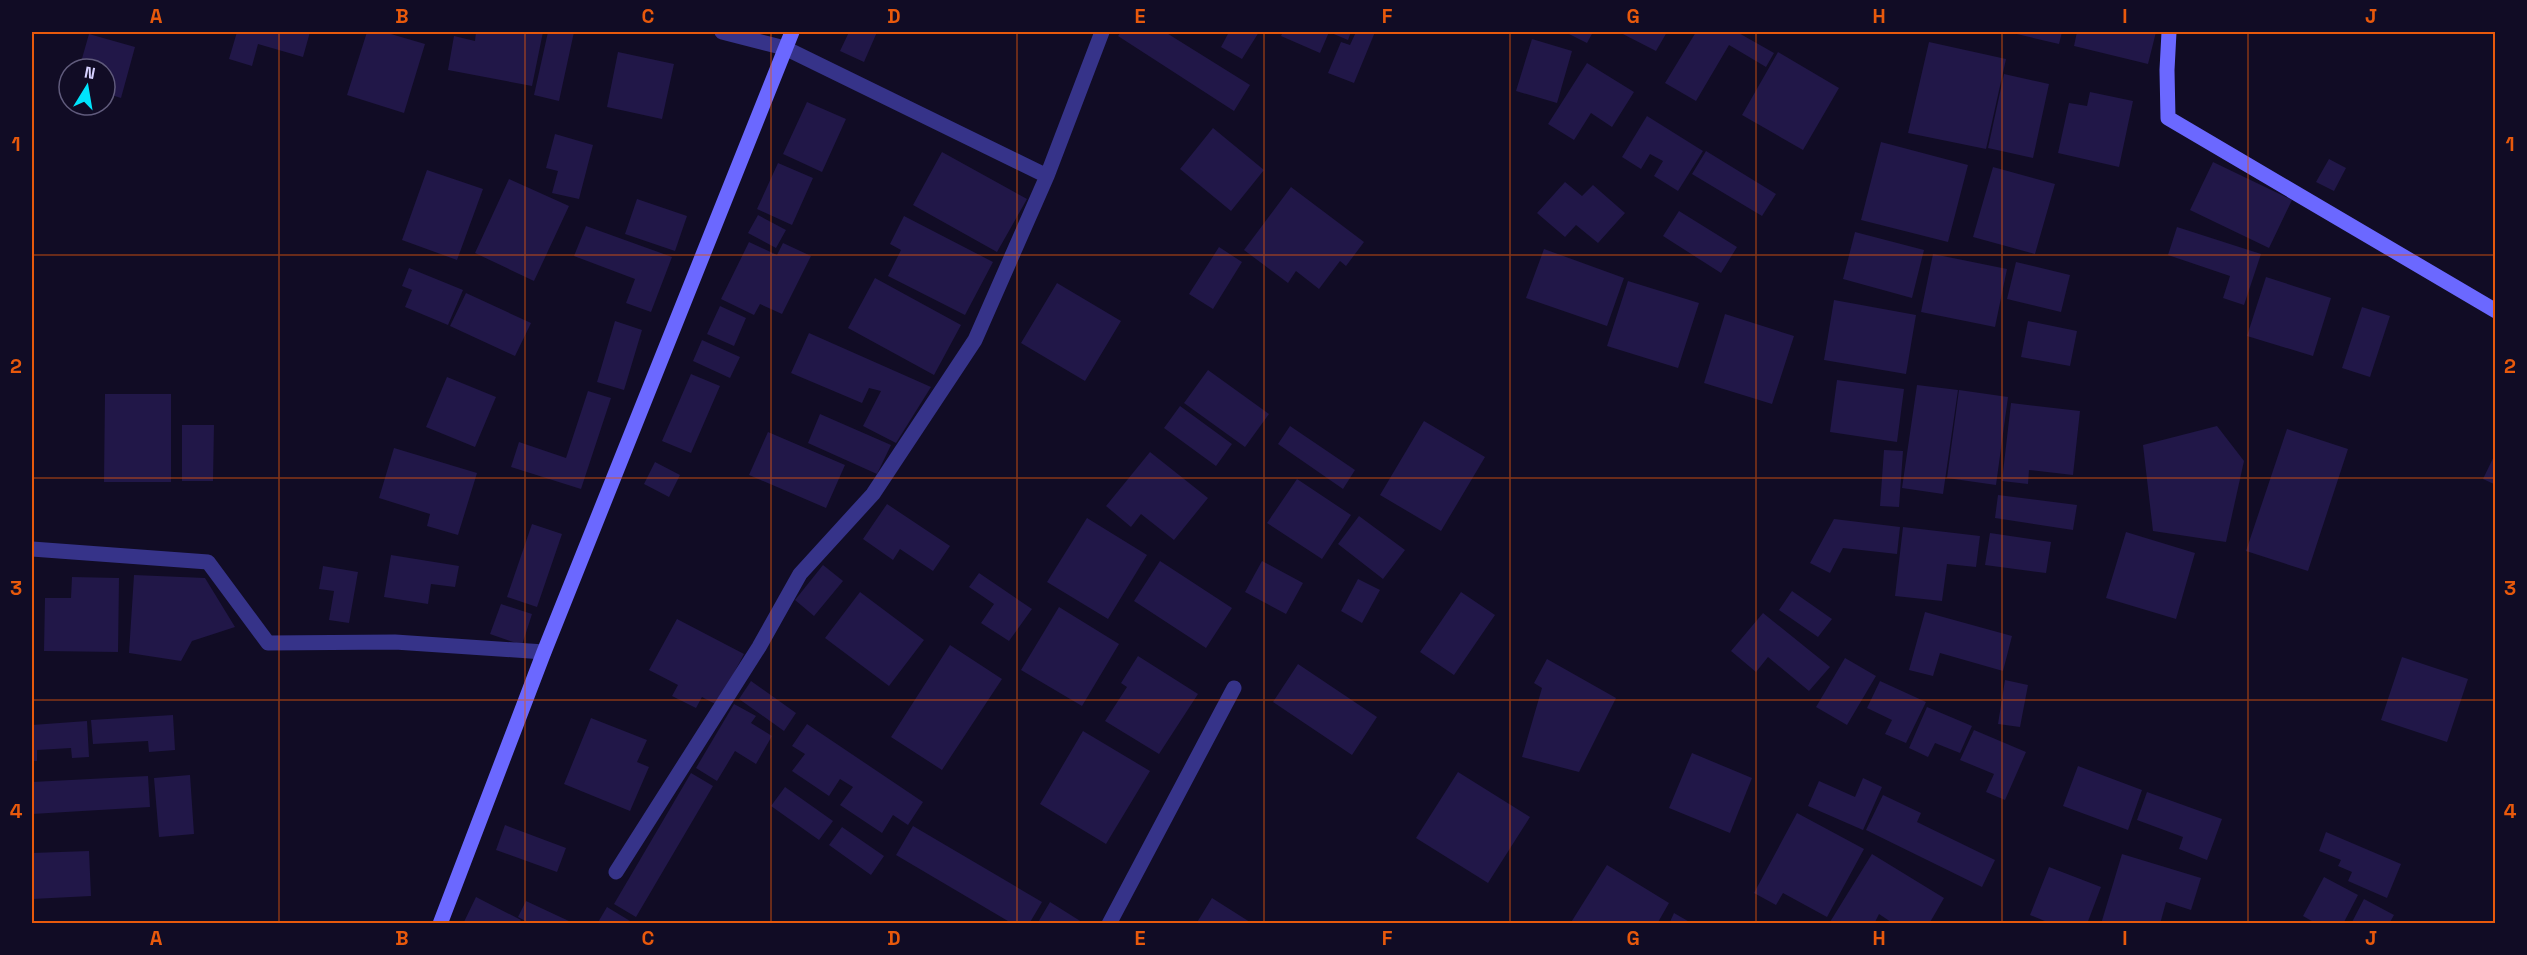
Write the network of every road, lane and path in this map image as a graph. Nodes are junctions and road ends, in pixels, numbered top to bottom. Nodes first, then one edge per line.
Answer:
1 (722, 32) edge
2 (792, 32) edge
3 (1102, 32) edge
4 (2169, 32) edge
5 (785, 48) junction
6 (1047, 176) junction
7 (2496, 312) edge
8 (32, 549) edge
9 (544, 652) junction
10 (1234, 688) dead end
11 (616, 872) dead end
12 (440, 924) edge
13 (1109, 924) edge

1 - 5 street
2 - 5 main road
3 - 6 street
4 - 7 main road
5 - 6 street
5 - 9 main road
6 - 11 street
8 - 9 street
9 - 12 main road
10 - 13 street

